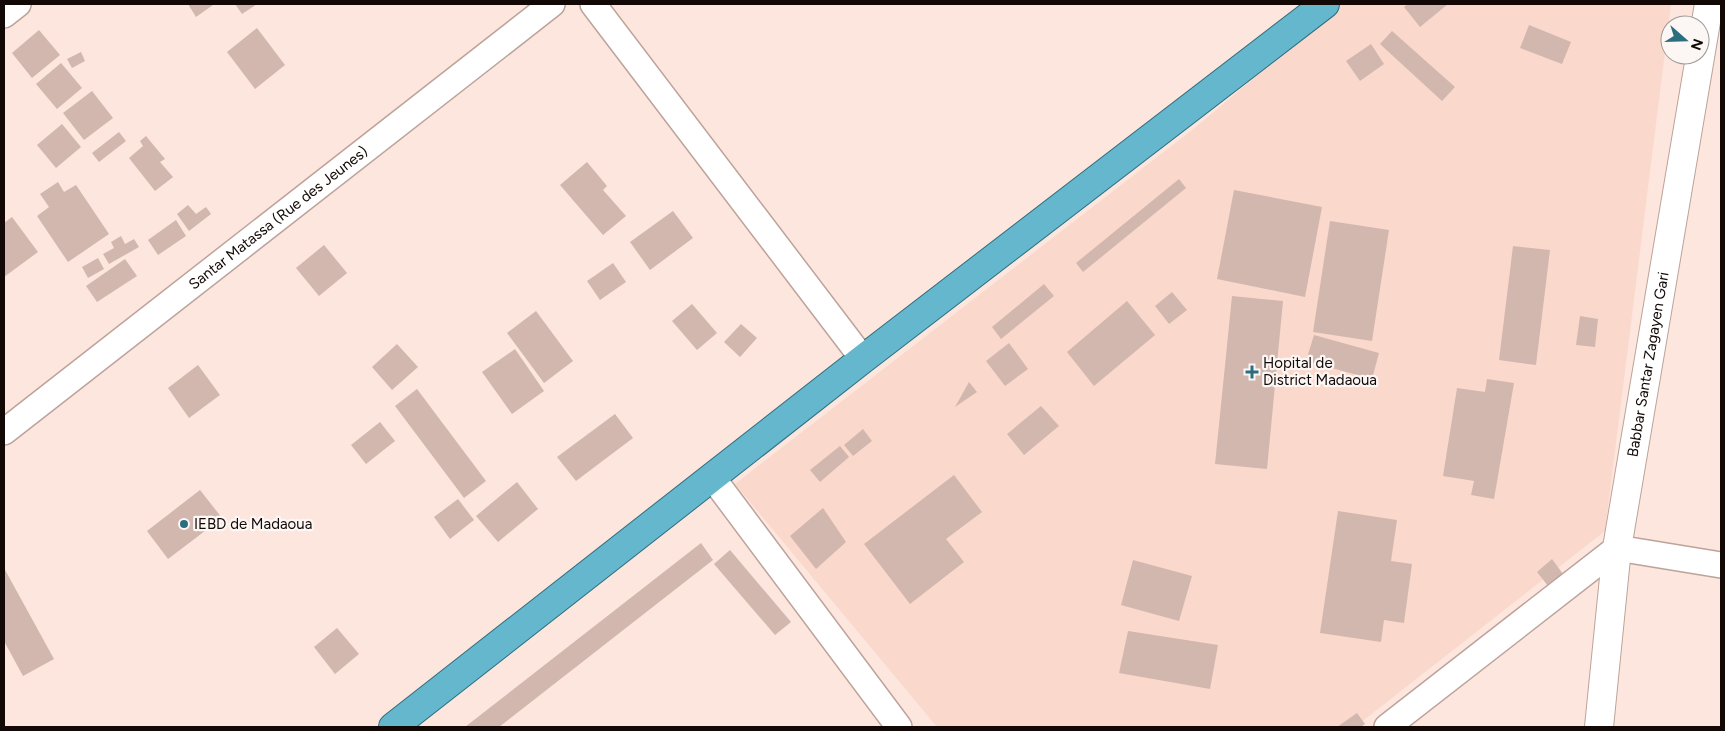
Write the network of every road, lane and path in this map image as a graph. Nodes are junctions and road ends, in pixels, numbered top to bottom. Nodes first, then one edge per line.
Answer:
1 (18, 4) edge
2 (552, 4) edge
3 (593, 4) edge
4 (1325, 4) edge
5 (1709, 4) edge
6 (1721, 6) edge
7 (4, 15) edge
8 (863, 359) junction
9 (4, 432) edge
10 (712, 477) junction
11 (1617, 548) junction
12 (1721, 565) edge
13 (392, 727) edge
14 (900, 727) edge
15 (1387, 727) edge
16 (1599, 727) edge

1 - 7 street
2 - 9 street, Santar Matassa (Rue des Jeunes)
3 - 8 street
4 - 8 highway
5 - 6 street
5 - 11 street, Babbar Santar Zagayen Gari
8 - 10 highway
10 - 13 highway
10 - 14 street
11 - 12 street
11 - 15 street
11 - 16 street, Babbar Santar Zagayen Gari

